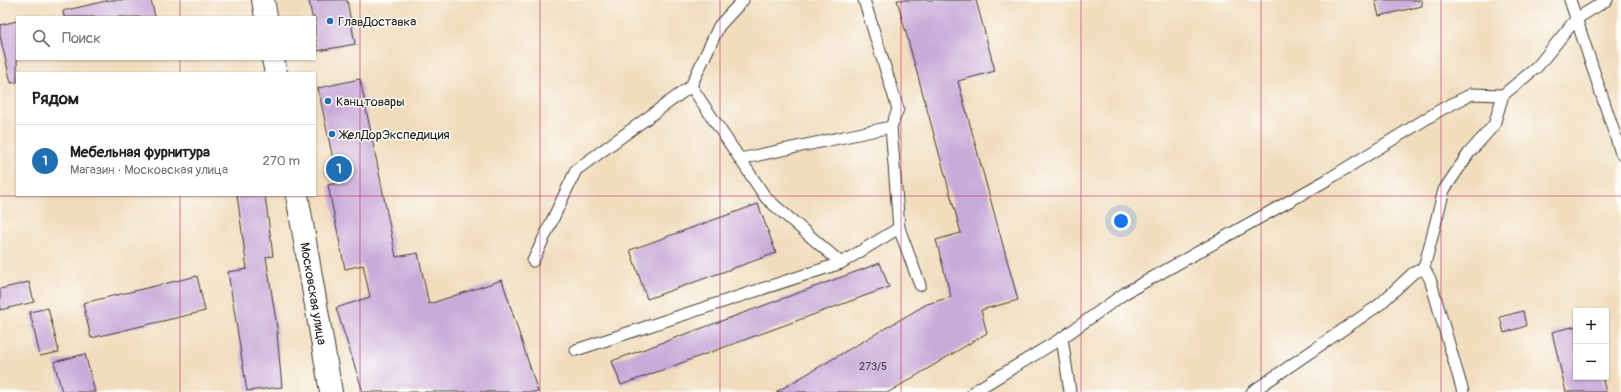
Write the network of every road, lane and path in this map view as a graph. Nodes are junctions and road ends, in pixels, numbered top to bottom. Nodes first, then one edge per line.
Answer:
1 (263, 0) edge
2 (744, 0) edge
3 (864, 0) edge
4 (1570, 0) edge
5 (1607, 0) edge
6 (266, 16) edge
7 (1576, 19) junction
8 (273, 60) edge
9 (276, 72) edge
10 (691, 86) junction
11 (1504, 95) junction
12 (891, 127) junction
13 (1621, 153) edge
14 (740, 159) junction
15 (297, 196) edge
16 (900, 228) junction
17 (533, 261) dead end
18 (841, 263) junction
19 (1424, 268) junction
20 (920, 285) dead end
21 (1062, 338) junction
22 (576, 350) dead end
23 (331, 392) edge
24 (973, 392) edge
25 (1070, 392) edge
26 (1252, 392) edge
27 (1463, 392) edge

1 - 6 street
2 - 10 lane
3 - 12 lane
4 - 7 lane
5 - 7 lane
7 - 11 lane
7 - 13 lane
8 - 9 street
10 - 14 lane
10 - 17 lane
11 - 19 lane
11 - 21 lane
12 - 14 lane
12 - 16 lane
14 - 18 lane
15 - 23 street, Московская улица
16 - 18 lane
16 - 20 lane
18 - 22 lane
19 - 26 lane
19 - 27 lane
21 - 24 lane
21 - 25 lane

